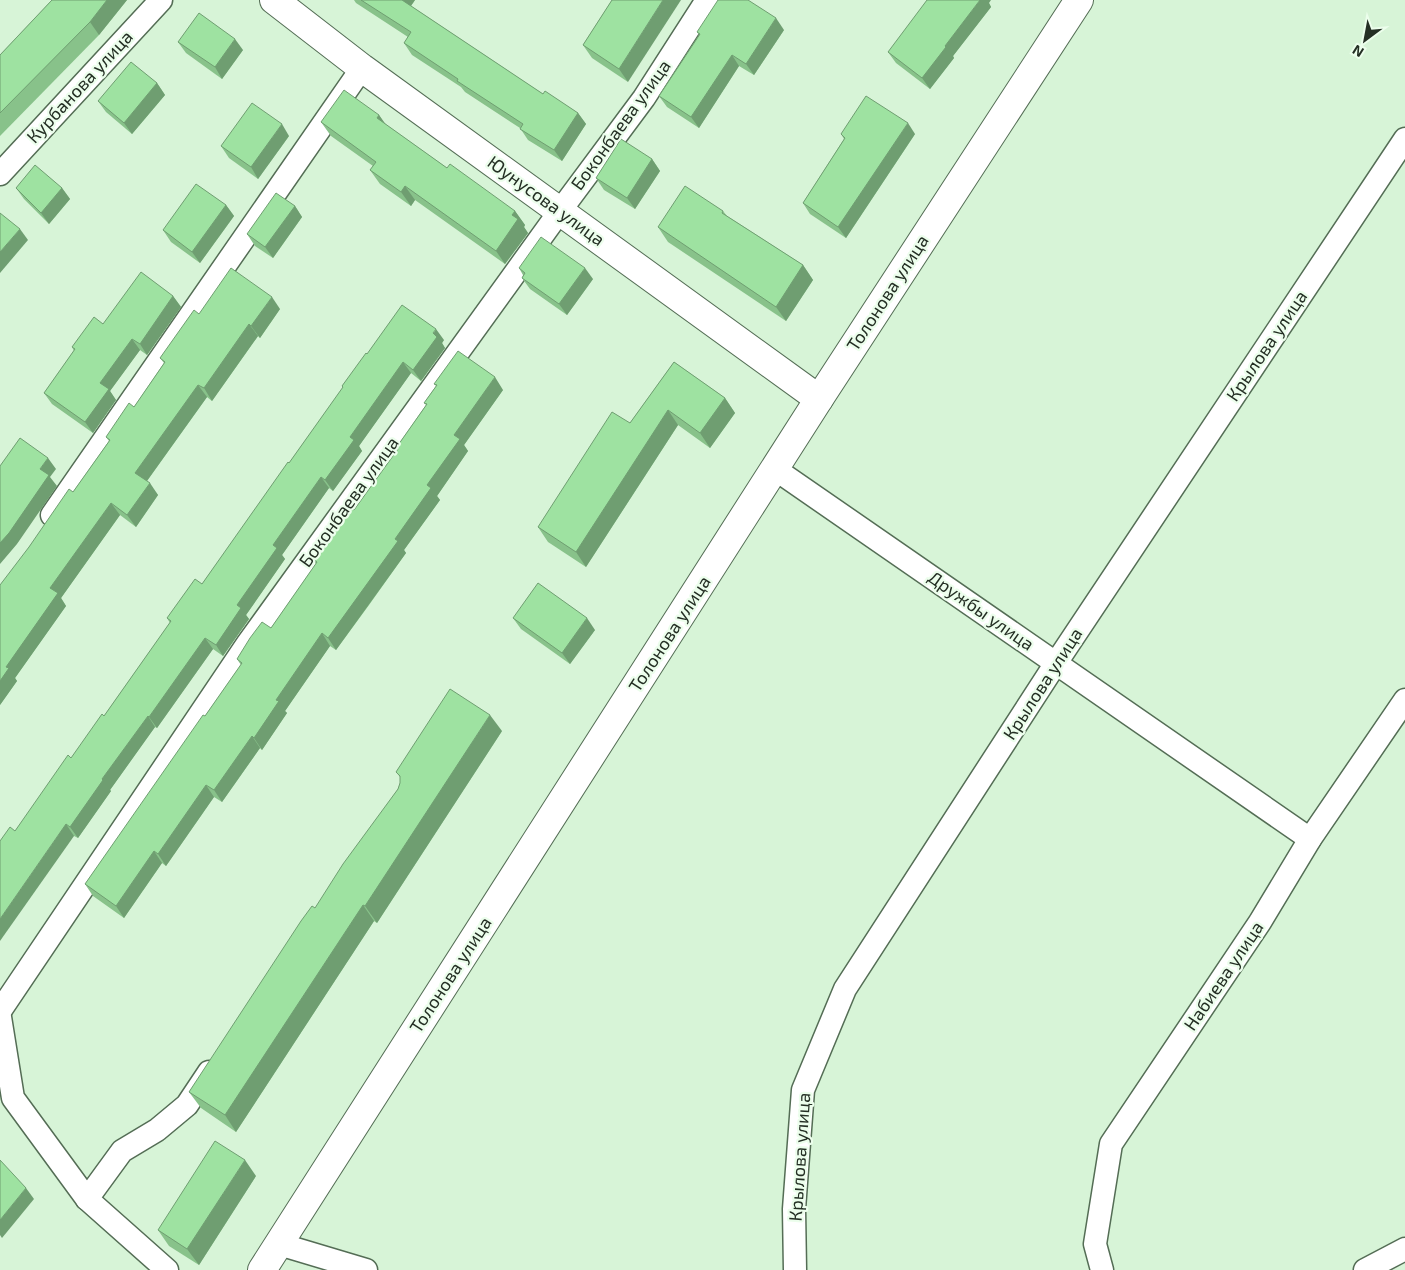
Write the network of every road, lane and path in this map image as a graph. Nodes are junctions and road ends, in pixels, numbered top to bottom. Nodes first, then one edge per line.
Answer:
1 (161, 0) edge
2 (274, 0) edge
3 (707, 0) edge
4 (1079, 0) edge
5 (362, 68) junction
6 (1405, 140) edge
7 (0, 174) edge
8 (560, 211) junction
9 (819, 399) junction
10 (775, 469) junction
11 (38, 535) edge
12 (1056, 663) junction
13 (1405, 700) edge
14 (1310, 839) junction
15 (0, 1011) edge
16 (0, 1017) edge
17 (220, 1055) edge
18 (7, 1098) edge
19 (87, 1199) junction
20 (278, 1244) junction
21 (1403, 1253) edge
22 (167, 1270) edge
23 (262, 1270) edge
24 (366, 1270) edge
25 (795, 1270) edge
26 (1102, 1270) edge
27 (1365, 1270) edge

1 - 7 street, Курбанова улица
2 - 5 main road, Юунусова улица
3 - 8 street, Боконбаева улица
4 - 9 main road, Толонова улица
5 - 8 main road, Юунусова улица
5 - 11 street
6 - 12 street, Крылова улица
8 - 9 main road, Юунусова улица
8 - 15 street, Боконбаева улица
9 - 10 main road, Толонова улица
10 - 12 street, Дружбы улица
10 - 20 main road, Толонова улица
12 - 14 street, Дружбы улица
12 - 25 street, Крылова улица
13 - 14 street, Набиева улица
14 - 26 street, Набиева улица
16 - 18 street
17 - 19 street
18 - 19 street
19 - 22 street
20 - 23 main road, Толонова улица
20 - 24 street
21 - 27 street

